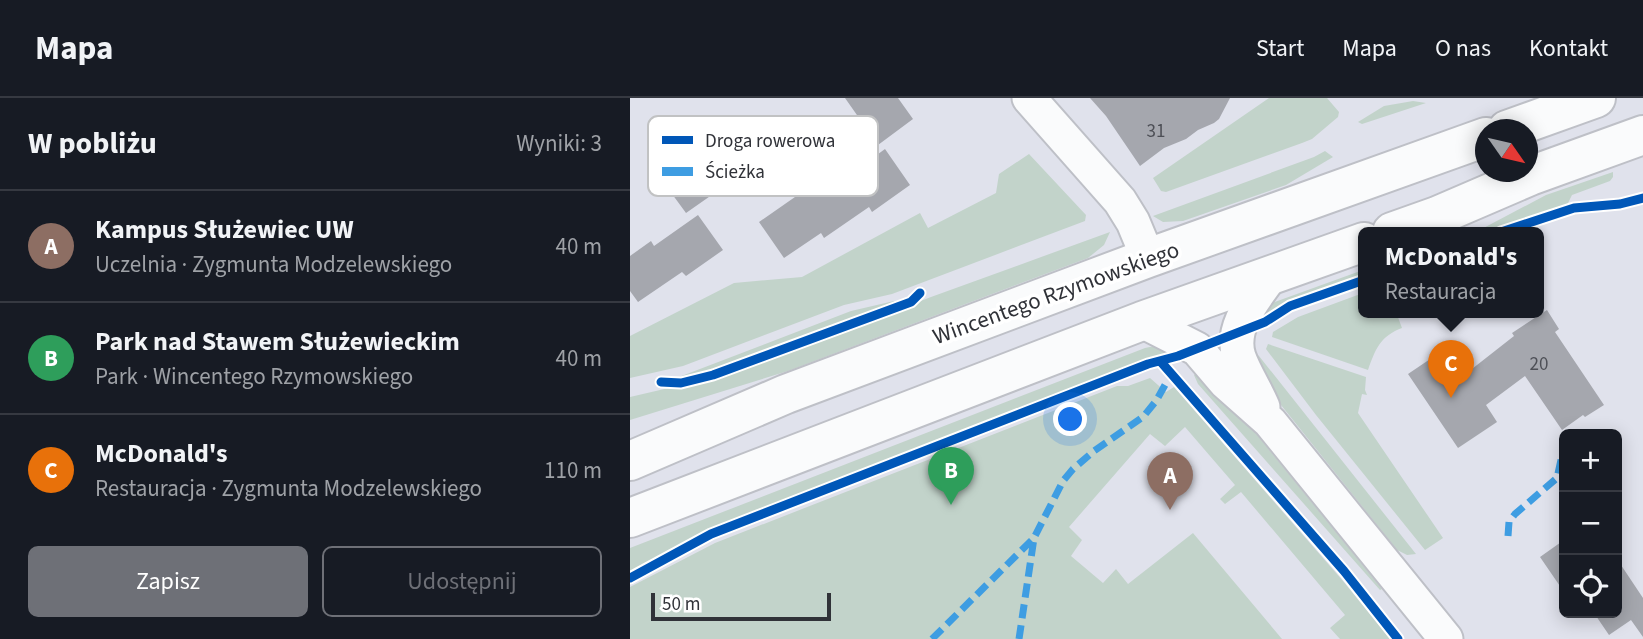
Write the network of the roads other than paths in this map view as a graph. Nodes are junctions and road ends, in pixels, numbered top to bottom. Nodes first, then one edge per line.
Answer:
1 (1029, 98) edge
2 (1596, 98) edge
3 (1538, 119) edge
4 (1643, 135) edge
5 (1475, 141) edge
6 (1406, 227) edge
7 (1358, 244) edge
8 (1148, 258) junction
9 (1272, 274) junction
10 (1142, 321) junction
11 (786, 394) junction
12 (1270, 422) junction
13 (645, 427) edge
14 (630, 461) edge
15 (630, 518) edge
16 (1446, 639) edge

1 - 8 street
2 - 3 main road
4 - 6 main road
5 - 8 main road, Wincentego Rzymowskiego
7 - 9 main road
8 - 11 main road, Wincentego Rzymowskiego
9 - 10 main road
9 - 12 street
10 - 12 street
10 - 15 main road
11 - 13 main road
11 - 14 main road, Wincentego Rzymowskiego
12 - 16 street

